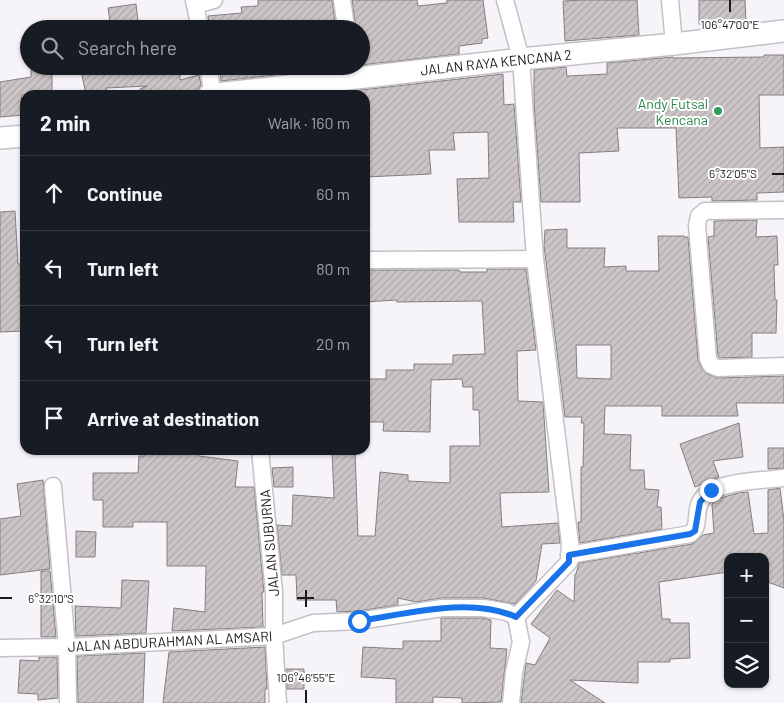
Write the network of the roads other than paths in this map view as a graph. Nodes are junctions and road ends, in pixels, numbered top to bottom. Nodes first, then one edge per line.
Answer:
1 (214, 0) edge
2 (342, 0) edge
3 (504, 0) edge
4 (670, 0) edge
5 (195, 3) edge
6 (198, 20) edge
7 (345, 20) edge
8 (784, 31) edge
9 (674, 44) junction
10 (521, 58) junction
11 (209, 75) edge
12 (211, 90) edge
13 (254, 90) edge
14 (20, 136) edge
15 (0, 138) edge
16 (784, 210) edge
17 (535, 259) junction
18 (370, 260) dead end
19 (784, 366) edge
20 (260, 455) edge
21 (784, 478) edge
22 (53, 486) dead end
23 (569, 555) junction
24 (516, 617) junction
25 (274, 636) junction
26 (67, 647) junction
27 (0, 648) edge
28 (68, 703) edge
29 (278, 703) edge
30 (511, 703) edge

1 - 5 street
2 - 7 street
3 - 10 street
4 - 9 street
5 - 6 street
8 - 9 street, JALAN RAYA KENCANA 2
9 - 10 street, JALAN RAYA KENCANA 2
10 - 13 street, JALAN RAYA KENCANA 2
10 - 17 street
11 - 12 street
14 - 15 street
16 - 19 street
17 - 18 street
17 - 23 street
20 - 25 street, JALAN SUBURNA
21 - 23 street
22 - 26 street
23 - 24 street
24 - 25 street, JALAN ABDURAHMAN AL AMSARI
24 - 30 street
25 - 26 street, JALAN ABDURAHMAN AL AMSARI
25 - 29 street, JALAN SUBURNA
26 - 27 street, JALAN ABDURAHMAN AL AMSARI
26 - 28 street

